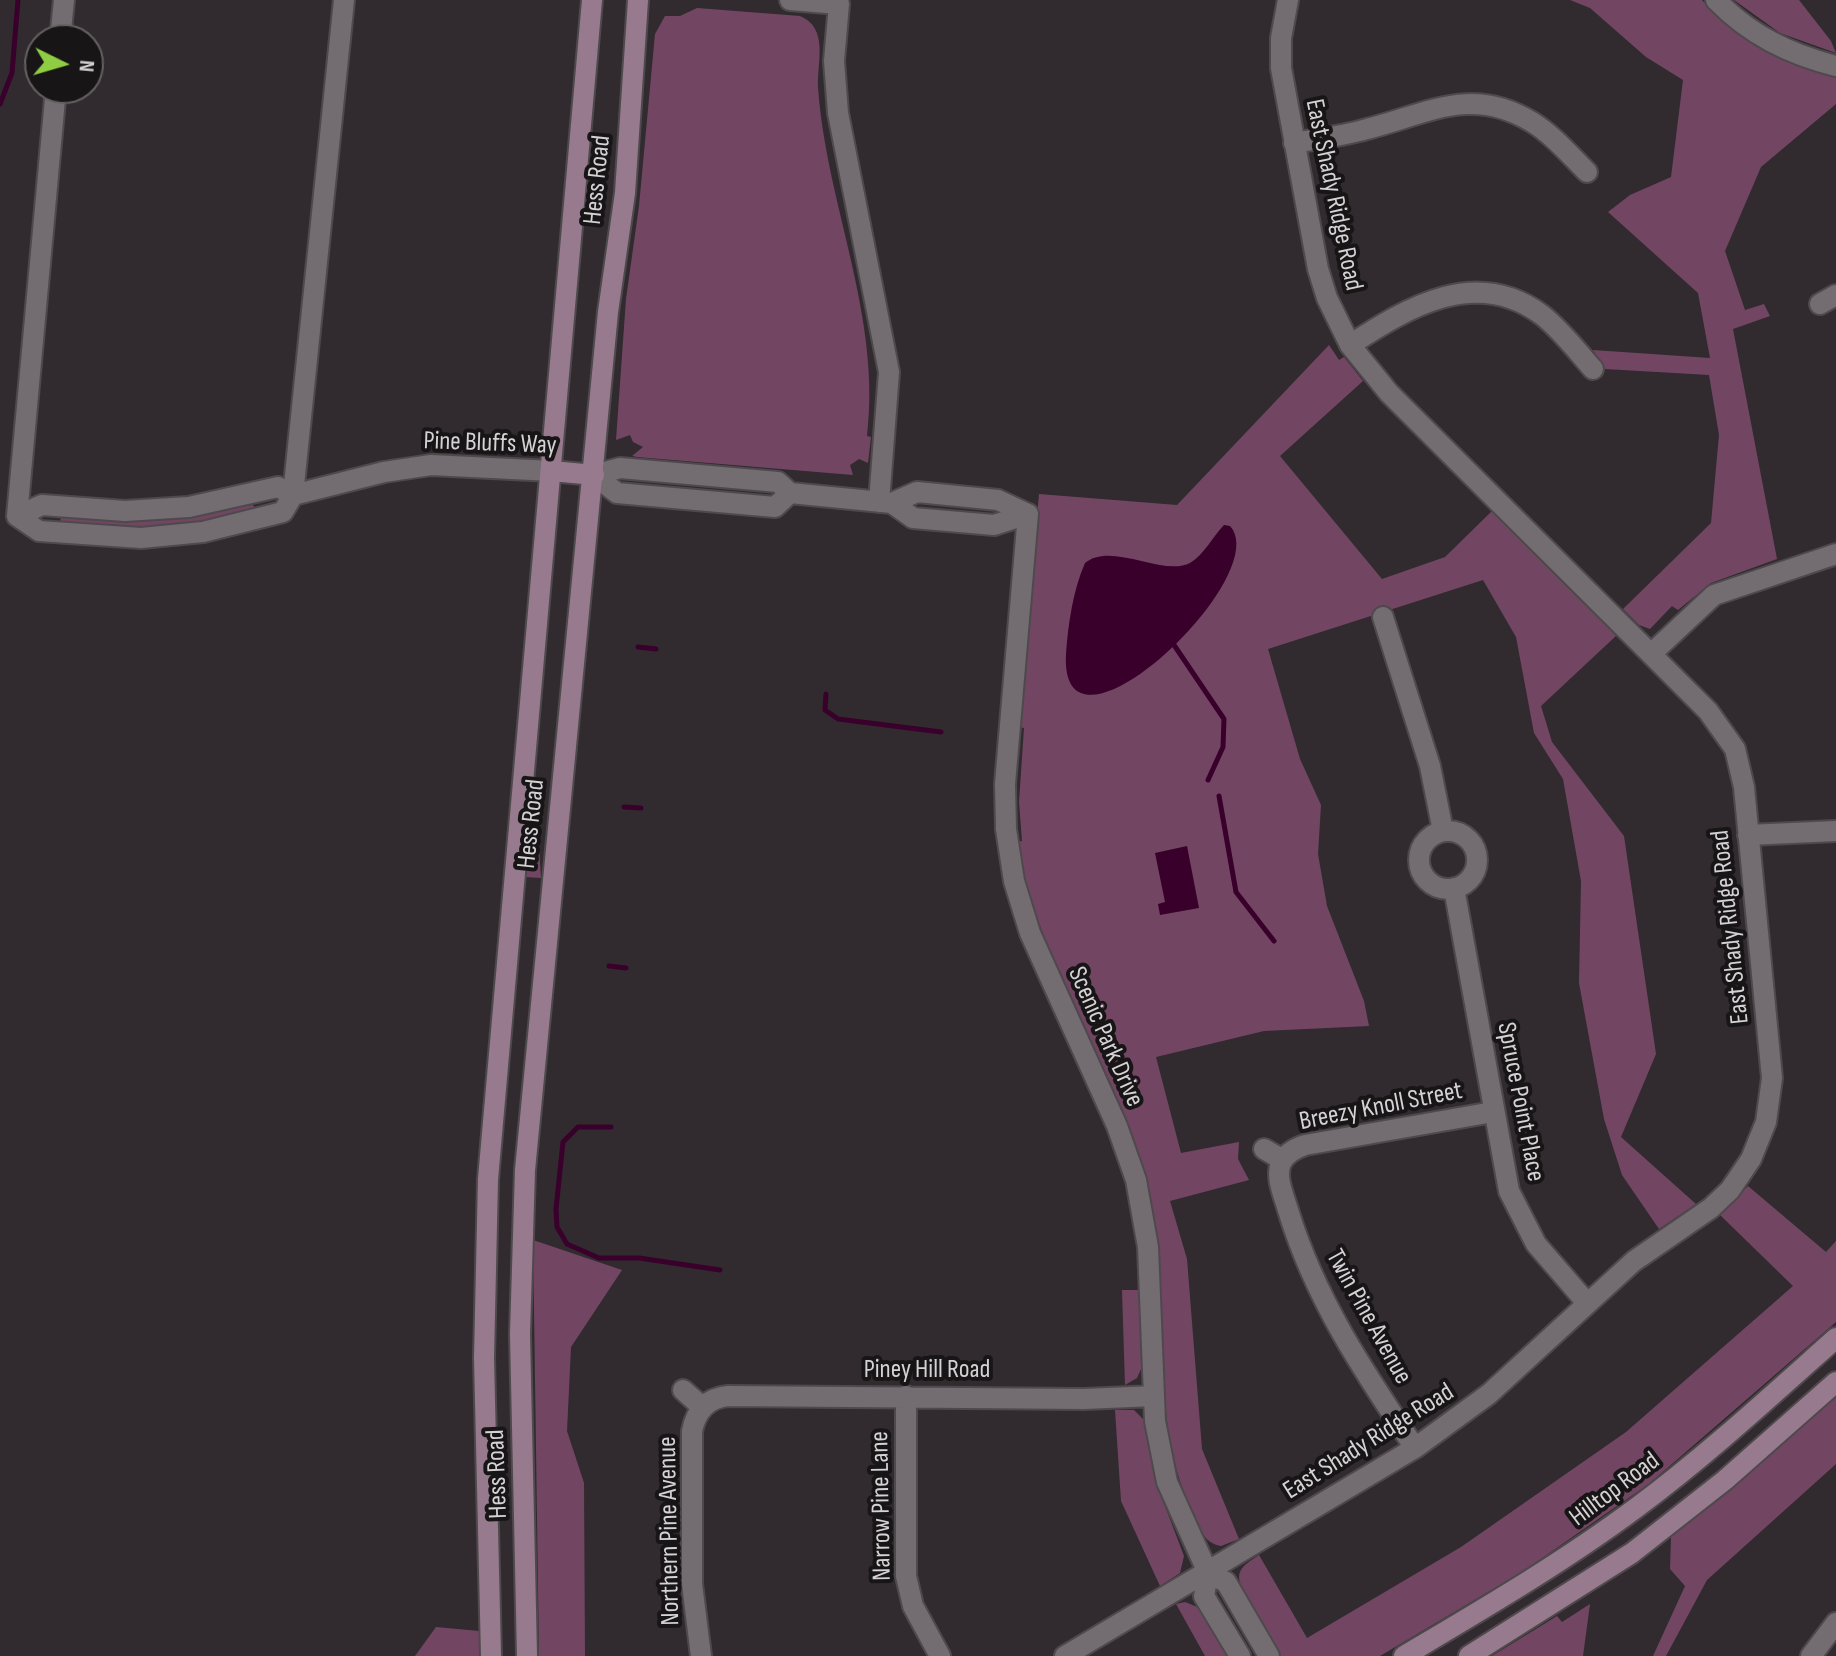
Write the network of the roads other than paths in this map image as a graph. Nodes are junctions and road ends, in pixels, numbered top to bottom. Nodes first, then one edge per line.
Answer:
1 (64, 0) edge
2 (344, 0) edge
3 (592, 0) edge
4 (638, 0) edge
5 (790, 0) edge
6 (1288, 0) edge
7 (1716, 0) edge
8 (62, 24) edge
9 (1836, 66) edge
10 (55, 104) edge
11 (1294, 143) junction
12 (1587, 172) dead end
13 (1350, 345) junction
14 (1593, 369) dead end
15 (552, 471) junction
16 (594, 475) junction
17 (293, 495) junction
18 (885, 502) junction
19 (1028, 514) joint
20 (1836, 554) edge
21 (1383, 617) dead end
22 (1651, 654) junction
23 (1443, 831) junction
24 (1836, 831) edge
25 (1748, 835) junction
26 (1454, 888) junction
27 (1493, 1112) junction
28 (1264, 1149) dead end
29 (1283, 1160) junction
30 (1587, 1303) junction
31 (1836, 1338) edge
32 (1836, 1382) edge
33 (683, 1390) dead end
34 (906, 1396) junction
35 (1154, 1396) junction
36 (702, 1407) junction
37 (1415, 1448) junction
38 (1208, 1573) junction
39 (1836, 1623) edge
40 (491, 1656) edge
41 (527, 1656) edge
42 (701, 1656) edge
43 (940, 1656) edge
44 (1065, 1656) edge
45 (1240, 1656) edge
46 (1269, 1656) edge
47 (1404, 1656) edge
48 (1469, 1656) edge
49 (1811, 1656) edge

1 - 8 street
2 - 17 street
3 - 15 main road, Hess Road
4 - 16 main road, Hess Road
5 - 18 street
6 - 11 street, East Shady Ridge Road
7 - 9 street
10 - 17 street, Pine Bluffs Way
11 - 12 street
11 - 13 street, East Shady Ridge Road
13 - 14 street
13 - 22 street, East Shady Ridge Road
15 - 16 main road, Pine Bluffs Way
15 - 17 street, Pine Bluffs Way
15 - 40 main road, Hess Road
16 - 18 street, Pine Bluffs Way
16 - 41 main road, Hess Road
18 - 19 street, Pine Bluffs Way
19 - 35 street, Scenic Park Drive
20 - 22 street
21 - 23 street
22 - 25 street, East Shady Ridge Road
23 - 26 street
23 - 26 street
24 - 25 street
25 - 30 street, East Shady Ridge Road
26 - 27 street, Spruce Point Place
27 - 29 street, Breezy Knoll Street
27 - 30 street, Spruce Point Place
28 - 29 street
29 - 37 street, Twin Pine Avenue
30 - 37 street, East Shady Ridge Road
31 - 47 main road, Hilltop Road
32 - 48 main road
33 - 36 street
34 - 35 street, Piney Hill Road
34 - 36 street, Piney Hill Road
34 - 43 street, Narrow Pine Lane
35 - 38 street, Scenic Park Drive
36 - 42 street, Northern Pine Avenue
37 - 38 street, East Shady Ridge Road
38 - 44 street, East Shady Ridge Road
38 - 45 street, Scenic Park Drive
38 - 46 street, Scenic Park Drive
39 - 49 street

